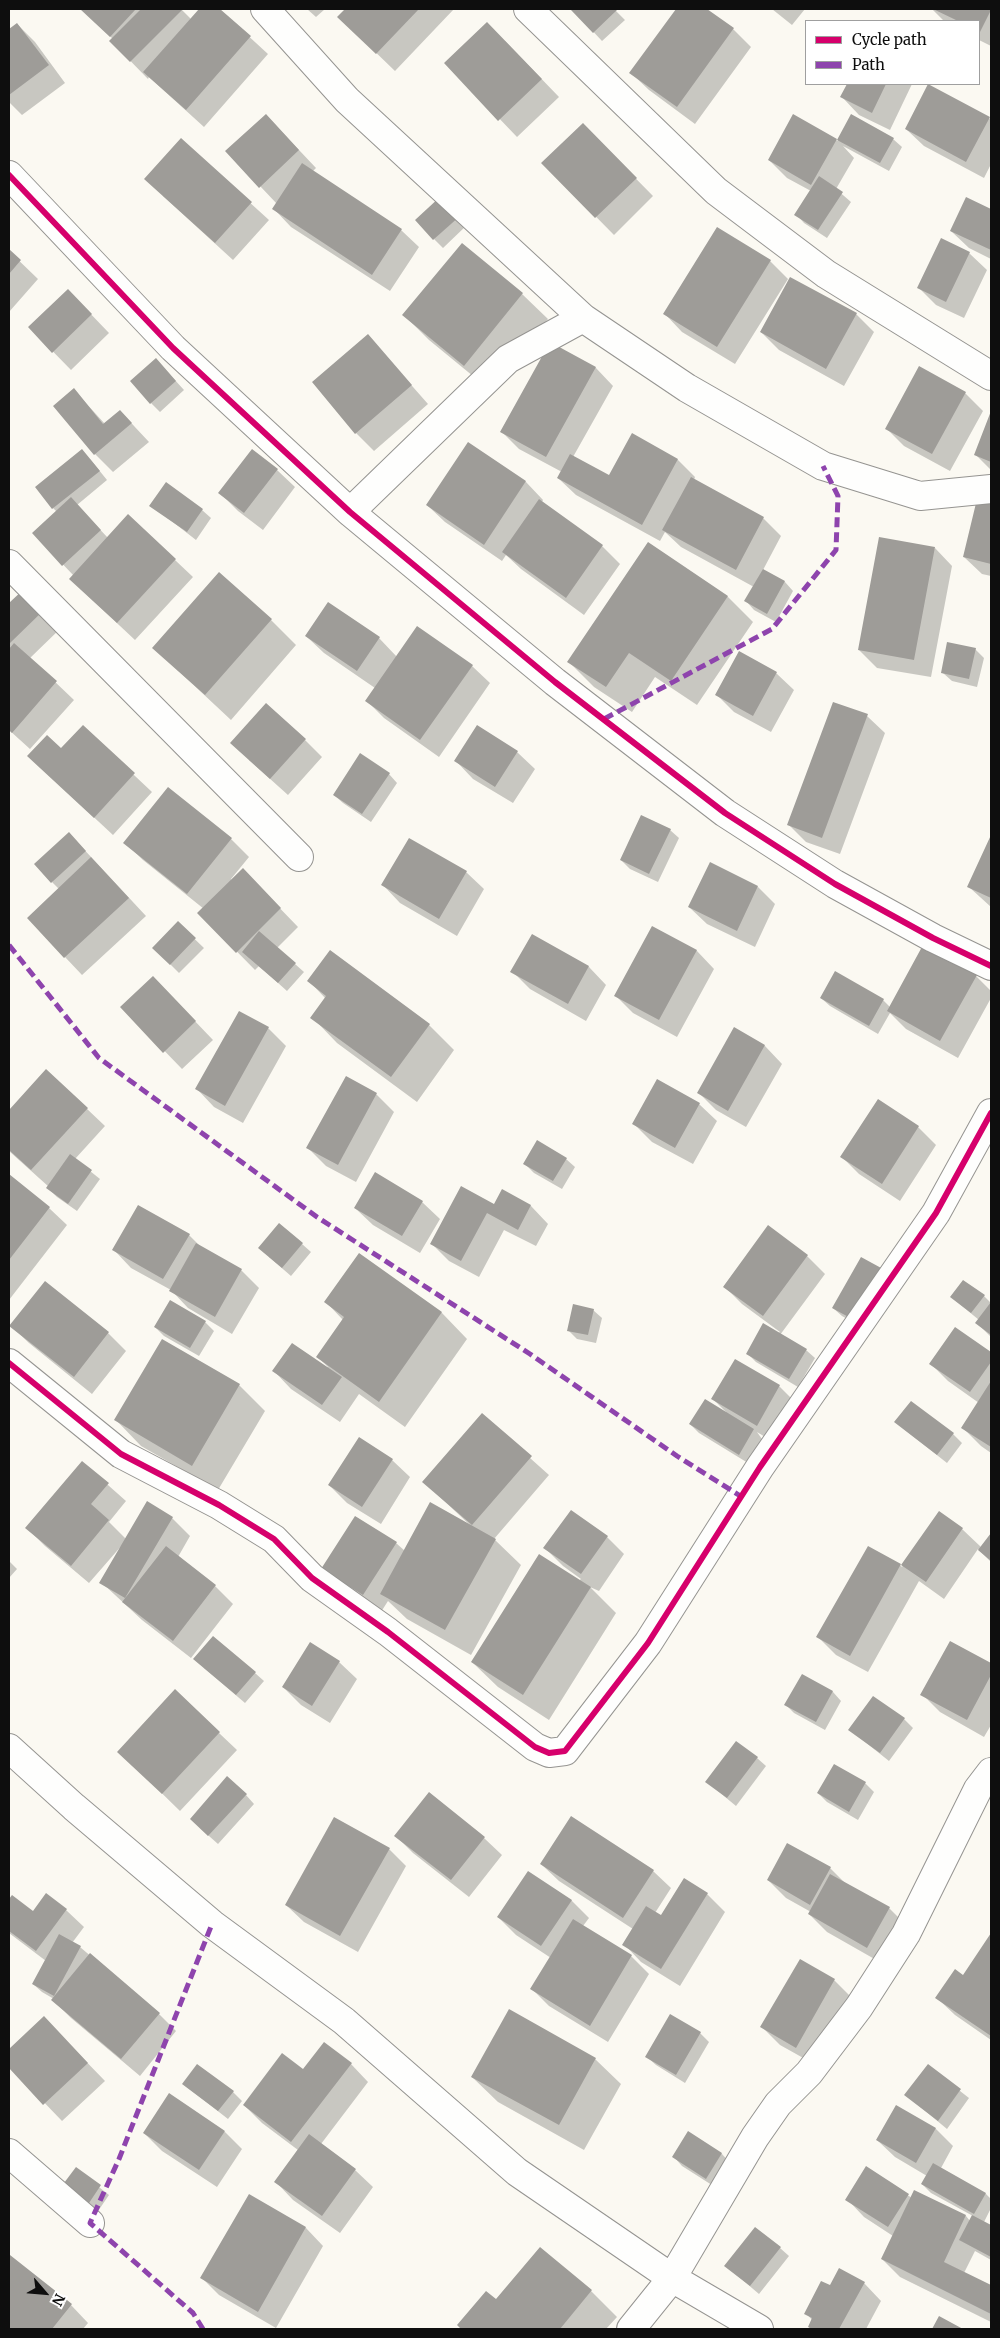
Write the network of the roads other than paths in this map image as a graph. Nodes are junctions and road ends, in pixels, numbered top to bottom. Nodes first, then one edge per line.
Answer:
1 (265, 9) edge
2 (528, 9) edge
3 (9, 175) edge
4 (583, 318) junction
5 (991, 376) edge
6 (991, 489) edge
7 (350, 512) junction
8 (9, 564) edge
9 (299, 857) dead end
10 (991, 966) edge
11 (991, 1113) edge
12 (9, 1363) edge
13 (9, 1748) edge
14 (991, 1772) edge
15 (9, 2153) edge
16 (90, 2223) dead end
17 (672, 2278) junction
18 (631, 2329) edge
19 (759, 2329) edge

1 - 4 street
2 - 5 street
3 - 7 street
4 - 6 street
4 - 7 street
7 - 10 street
8 - 9 street
11 - 12 street
13 - 17 street
14 - 17 street
15 - 16 street
17 - 18 street
17 - 19 street

